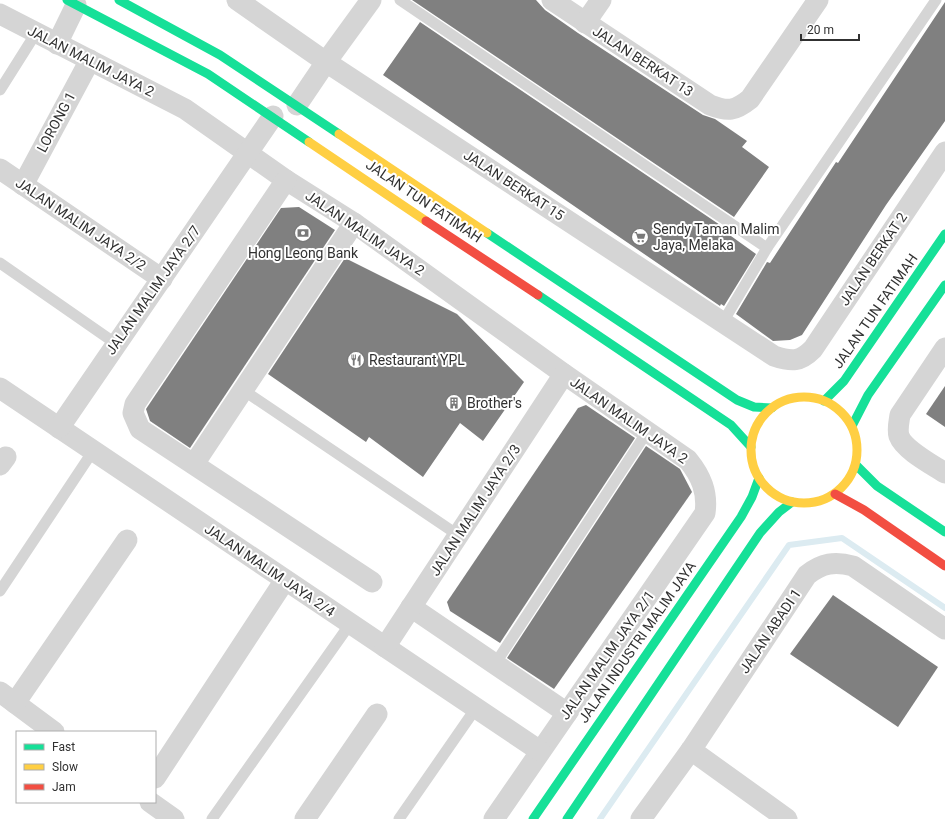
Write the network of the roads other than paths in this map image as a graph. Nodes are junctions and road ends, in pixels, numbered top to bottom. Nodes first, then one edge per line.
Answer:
1 (119, 0) edge
2 (237, 0) edge
3 (371, 0) edge
4 (400, 0) edge
5 (552, 0) edge
6 (601, 0) edge
7 (818, 0) edge
8 (936, 0) edge
9 (72, 2) edge
10 (0, 14) edge
11 (585, 23) junction
12 (36, 33) junction
13 (57, 44) junction
14 (90, 60) junction
15 (326, 62) junction
16 (0, 90) edge
17 (298, 105) junction
18 (273, 116) junction
19 (945, 152) edge
20 (248, 154) junction
21 (0, 169) edge
22 (286, 180) junction
23 (23, 185) junction
24 (354, 223) junction
25 (945, 234) edge
26 (767, 248) junction
27 (0, 263) edge
28 (162, 279) junction
29 (945, 285) edge
30 (723, 322) junction
31 (115, 343) junction
32 (945, 348) edge
33 (795, 360) joint
34 (564, 374) junction
35 (0, 388) edge
36 (243, 390) junction
37 (824, 401) junction
38 (772, 408) junction
39 (852, 426) junction
40 (58, 428) junction
41 (647, 432) junction
42 (751, 447) junction
43 (93, 450) junction
44 (194, 464) junction
45 (856, 465) junction
46 (945, 473) edge
47 (759, 478) junction
48 (704, 487) joint
49 (835, 494) junction
50 (792, 502) junction
51 (945, 532) edge
52 (458, 535) junction
53 (127, 540) dead end
54 (945, 566) edge
55 (285, 580) junction
56 (372, 582) dead end
57 (0, 590) edge
58 (411, 607) junction
59 (350, 624) junction
60 (945, 629) edge
61 (384, 647) junction
62 (495, 664) junction
63 (8, 698) edge
64 (476, 708) junction
65 (567, 713) junction
66 (377, 714) dead end
67 (53, 731) edge
68 (691, 750) junction
69 (540, 751) junction
70 (156, 776) edge
71 (151, 803) edge
72 (174, 819) edge
73 (212, 819) edge
74 (305, 819) edge
75 (399, 819) edge
76 (494, 819) edge
77 (532, 819) edge
78 (567, 819) edge
79 (641, 819) edge
80 (787, 819) edge

1 - 17 main road, JALAN TUN FATIMAH
2 - 15 street, JALAN BERKAT 15
3 - 15 street
4 - 26 lane
5 - 11 street, JALAN BERKAT 13
6 - 11 street
7 - 11 street, JALAN BERKAT 13
8 - 26 lane
9 - 13 street
9 - 18 main road, JALAN TUN FATIMAH
10 - 12 street, JALAN MALIM JAYA 2
12 - 13 street, JALAN MALIM JAYA 2
12 - 16 lane
13 - 14 street, JALAN MALIM JAYA 2
14 - 20 street, JALAN MALIM JAYA 2
14 - 23 street, LORONG 1
15 - 17 street
15 - 30 street, JALAN BERKAT 15
17 - 38 main road, JALAN TUN FATIMAH
18 - 20 street, JALAN MALIM JAYA 2/7
18 - 42 main road, JALAN TUN FATIMAH
19 - 33 street, JALAN BERKAT 2
20 - 22 street, JALAN MALIM JAYA 2
20 - 28 street, JALAN MALIM JAYA 2/7
21 - 23 street, JALAN MALIM JAYA 2/2
22 - 24 street, JALAN MALIM JAYA 2
22 - 44 street
23 - 28 street, JALAN MALIM JAYA 2/2
24 - 34 street, JALAN MALIM JAYA 2
24 - 36 street
25 - 37 main road, JALAN TUN FATIMAH
26 - 30 lane
27 - 31 lane
28 - 31 street, JALAN MALIM JAYA 2/7
29 - 39 main road
30 - 33 street, JALAN BERKAT 15
31 - 40 street, JALAN MALIM JAYA 2/7
32 - 46 street
34 - 41 street, JALAN MALIM JAYA 2
34 - 52 street, JALAN MALIM JAYA 2/3
35 - 40 street, JALAN MALIM JAYA 2/4
36 - 44 street
36 - 52 lane
37 - 38 main road
37 - 39 main road
38 - 42 main road
39 - 45 main road
40 - 43 street, JALAN MALIM JAYA 2/4
41 - 48 street, JALAN MALIM JAYA 2
41 - 62 lane
42 - 47 main road
43 - 55 street, JALAN MALIM JAYA 2/4
43 - 57 lane
44 - 56 street
45 - 49 main road
45 - 51 main road
47 - 50 main road
47 - 77 main road, JALAN INDUSTRI MALIM JAYA
48 - 65 street, JALAN MALIM JAYA 2/1
49 - 50 main road
49 - 54 main road
50 - 78 main road
52 - 58 street, JALAN MALIM JAYA 2/3
53 - 63 street
55 - 59 street, JALAN MALIM JAYA 2/4
55 - 70 street
58 - 61 street, JALAN MALIM JAYA 2/3
58 - 62 street
59 - 61 street, JALAN MALIM JAYA 2/4
59 - 73 lane
60 - 68 street, JALAN ABADI 1
61 - 64 street, JALAN MALIM JAYA 2/4
62 - 65 street
63 - 67 street
64 - 69 street, JALAN MALIM JAYA 2/4
64 - 75 lane
65 - 69 street, JALAN MALIM JAYA 2/1
66 - 74 street
68 - 79 street, JALAN ABADI 1
68 - 80 street
69 - 76 street, JALAN MALIM JAYA 2/1
71 - 72 street

